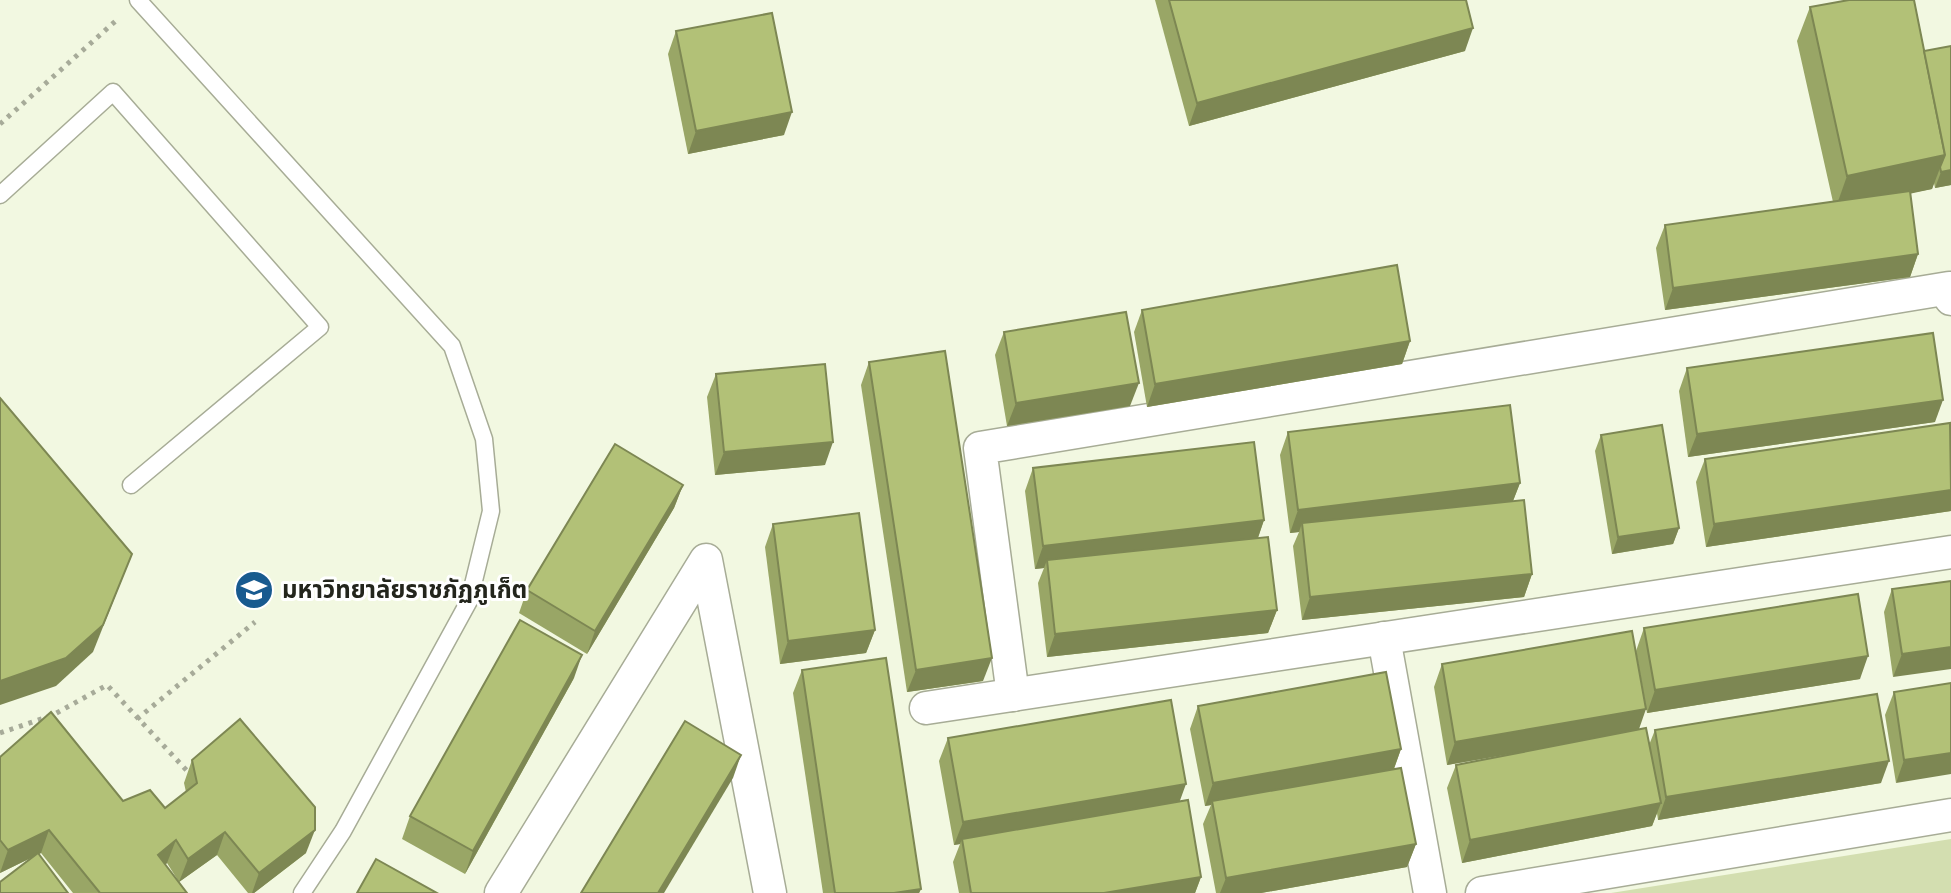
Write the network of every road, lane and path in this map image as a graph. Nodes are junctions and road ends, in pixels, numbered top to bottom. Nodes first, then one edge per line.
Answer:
1 (138, 0) edge
2 (122, 15) dead end
3 (0, 124) edge
4 (0, 195) edge
5 (1951, 299) edge
6 (131, 485) dead end
7 (1951, 552) edge
8 (255, 622) dead end
9 (1384, 638) junction
10 (1013, 695) junction
11 (926, 708) dead end
12 (137, 719) junction
13 (0, 733) edge
14 (191, 776) edge
15 (1951, 815) edge
16 (302, 893) edge
17 (501, 893) edge
18 (770, 893) edge
19 (1430, 893) edge
20 (1482, 893) edge

1 - 16 lane
2 - 3 path
4 - 6 lane
5 - 10 street
7 - 9 street
8 - 12 path
9 - 10 street
9 - 19 street
10 - 11 street
12 - 13 path
12 - 14 path
15 - 20 street
17 - 18 street

